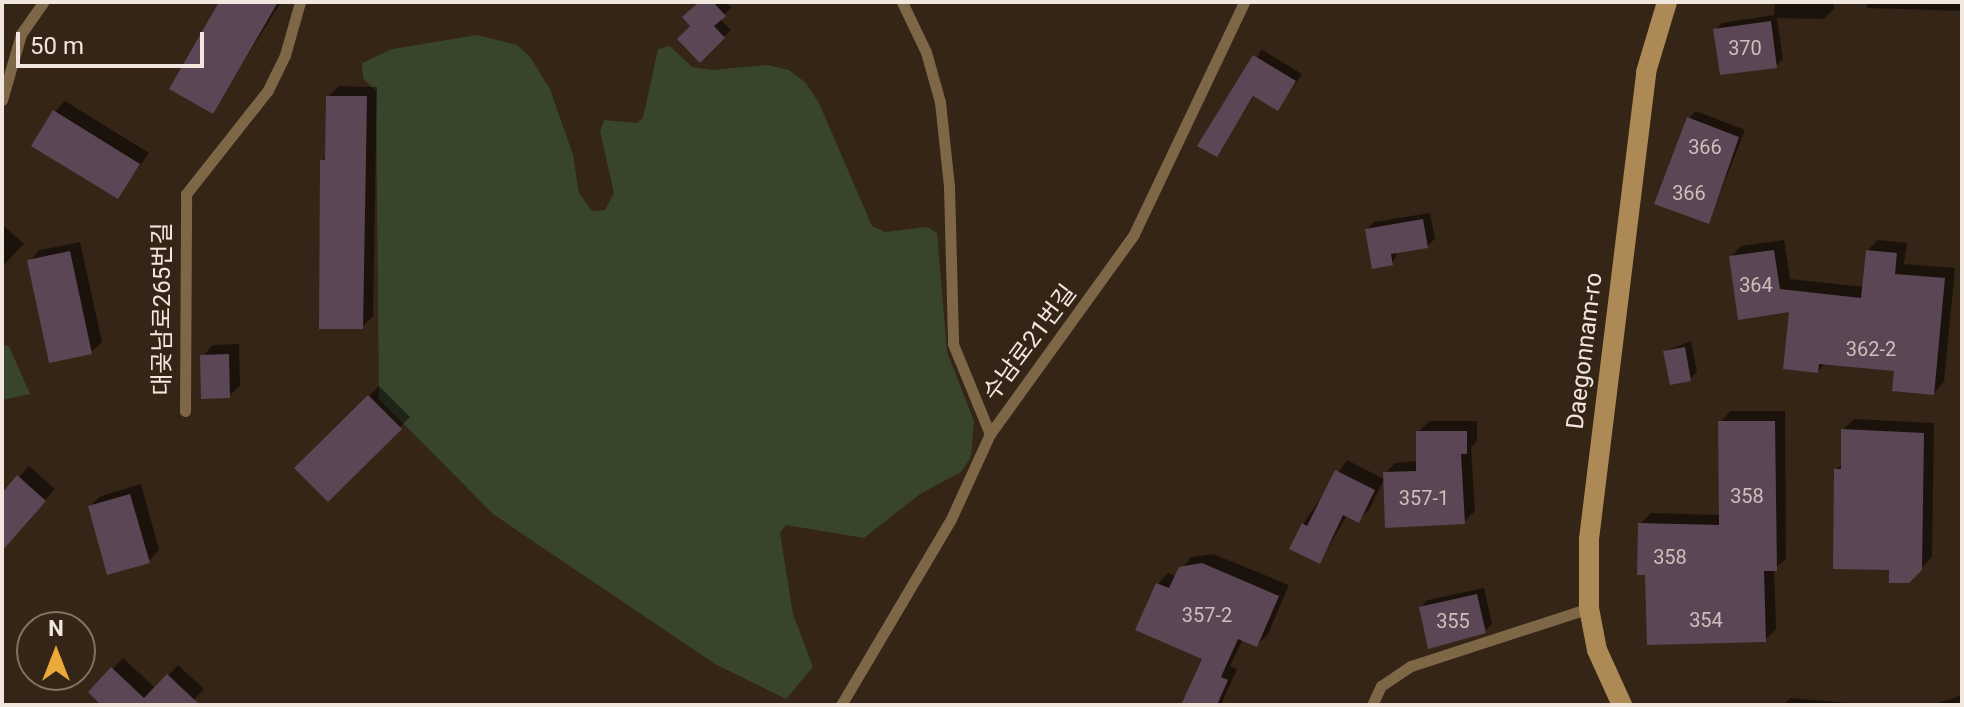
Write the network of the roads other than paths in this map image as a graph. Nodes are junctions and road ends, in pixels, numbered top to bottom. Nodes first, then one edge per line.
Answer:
1 (43, 2) edge
2 (300, 2) edge
3 (902, 2) edge
4 (1244, 2) edge
5 (1667, 2) edge
6 (2, 100) edge
7 (185, 411) dead end
8 (990, 434) junction
9 (1589, 608) junction
10 (841, 705) edge
11 (1372, 705) edge
12 (1622, 705) edge

1 - 6 lane
2 - 7 lane, 대곶남로265번길
3 - 8 lane
4 - 8 lane, 수남로21번길
5 - 9 street, Daegonnam-ro
8 - 10 lane, 수남로21번길
9 - 11 lane
9 - 12 street, Daegonnam-ro

